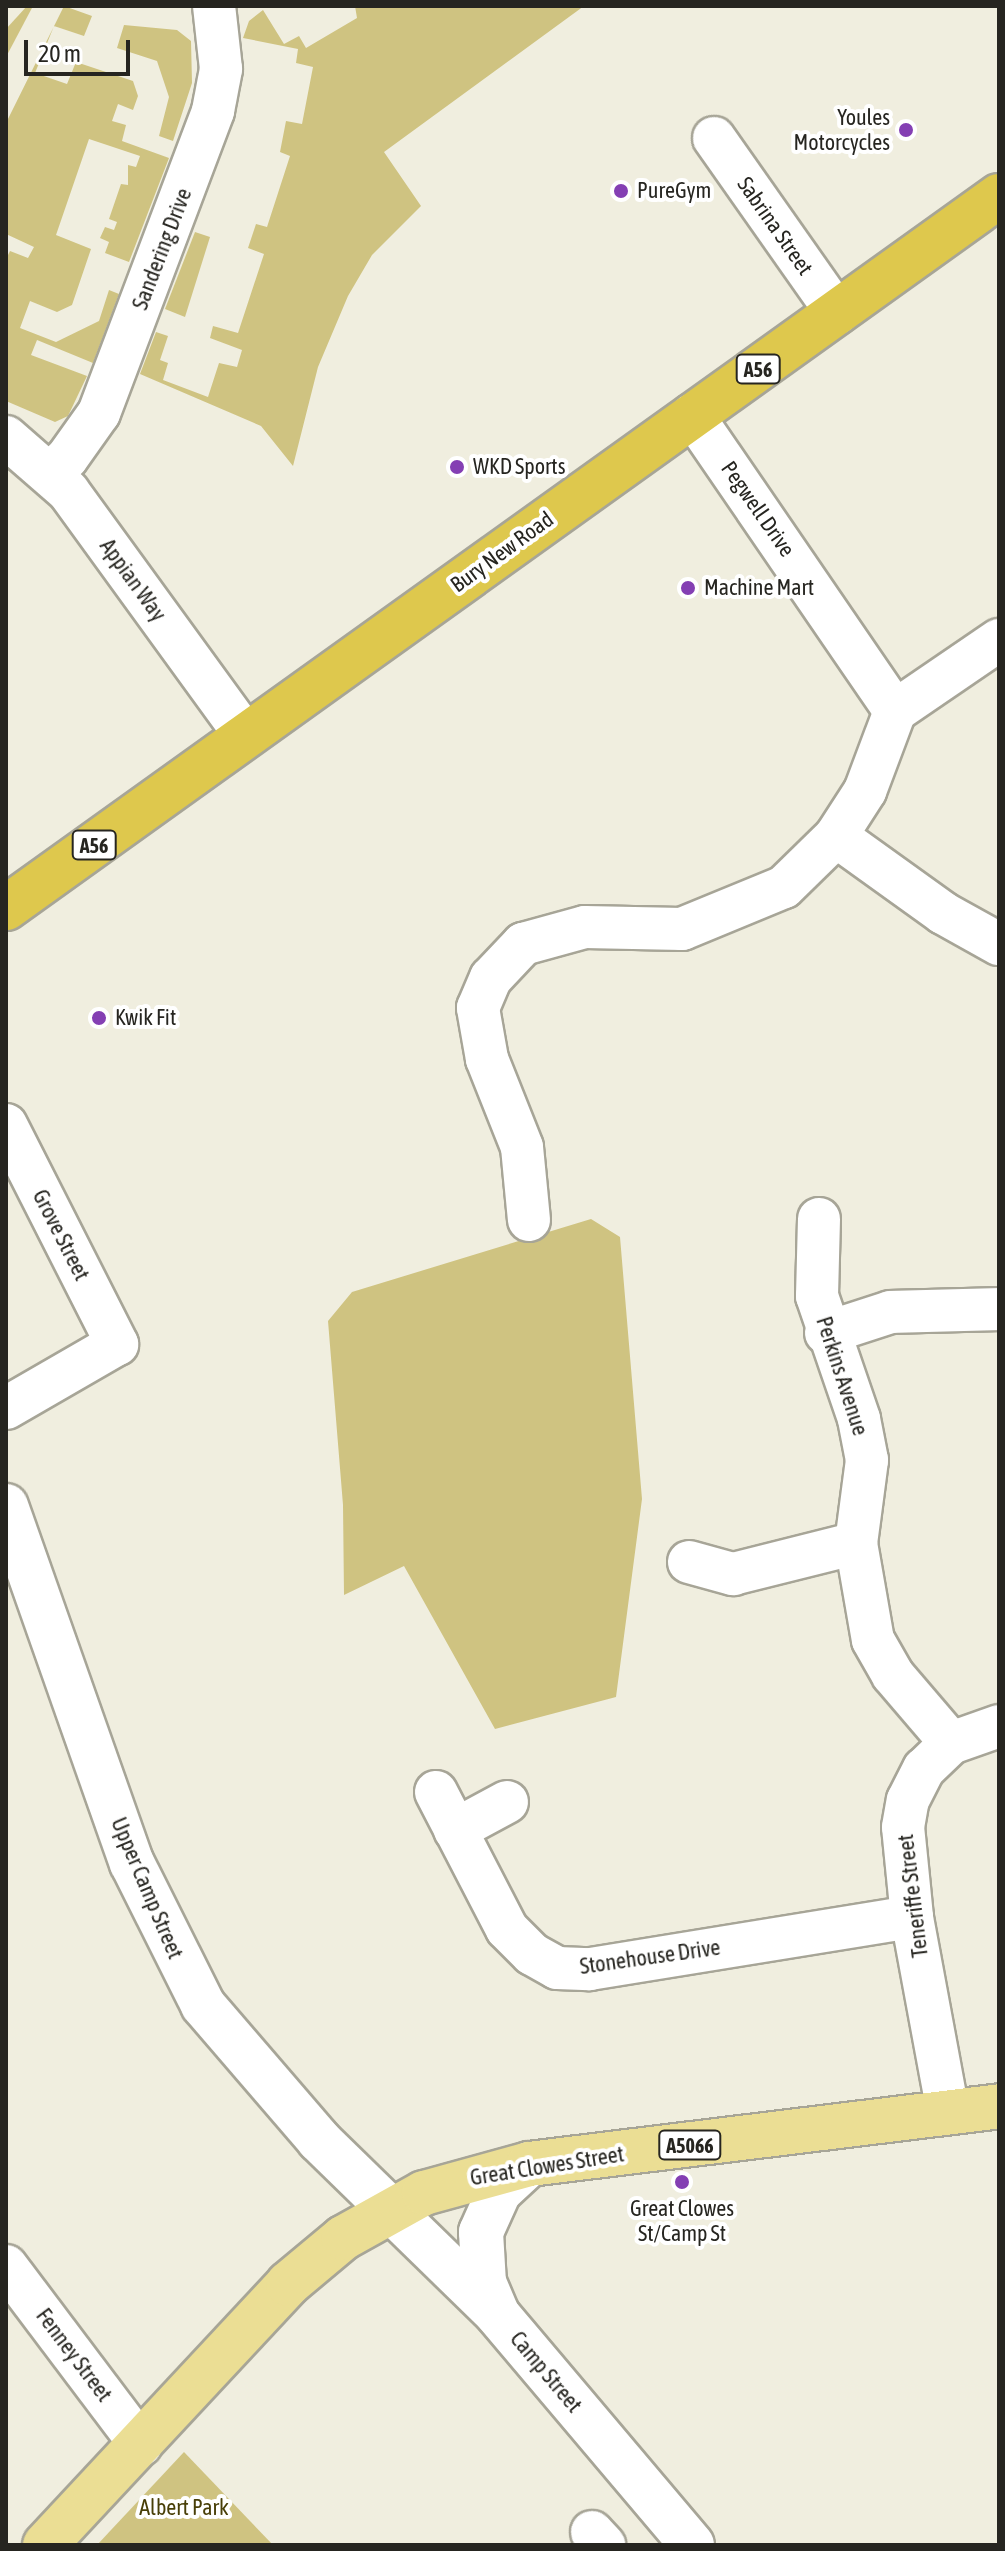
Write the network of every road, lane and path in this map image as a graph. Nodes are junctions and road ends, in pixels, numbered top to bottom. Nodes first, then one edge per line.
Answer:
1 (214, 6) edge
2 (714, 138) dead end
3 (999, 196) edge
4 (837, 313) junction
5 (692, 415) junction
6 (6, 437) edge
7 (51, 472) junction
8 (999, 640) edge
9 (895, 711) junction
10 (246, 736) junction
11 (836, 836) junction
12 (6, 908) edge
13 (999, 944) edge
14 (6, 1125) edge
15 (819, 1219) dead end
16 (529, 1220) dead end
17 (999, 1309) edge
18 (826, 1333) junction
19 (6, 1408) edge
20 (6, 1506) edge
21 (856, 1543) junction
22 (689, 1562) dead end
23 (999, 1726) edge
24 (951, 1743) junction
25 (436, 1792) dead end
26 (507, 1802) dead end
27 (455, 1830) junction
28 (912, 1917) junction
29 (999, 2106) edge
30 (948, 2112) junction
31 (529, 2164) junction
32 (389, 2210) junction
33 (6, 2266) edge
34 (497, 2314) junction
35 (141, 2445) junction
36 (45, 2545) edge
37 (692, 2545) edge

1 - 7 street, Sandering Drive
2 - 4 street, Sabrina Street
3 - 4 highway, Bury New Road / A56
4 - 5 highway, Bury New Road / A56
5 - 9 street, Pegwell Drive
5 - 10 highway, Bury New Road / A56
6 - 7 street, Appian Way
7 - 10 street, Appian Way
8 - 9 street
9 - 11 street
10 - 12 highway, Bury New Road / A56
11 - 13 street
11 - 16 street
14 - 19 street, Grove Street
15 - 18 street, Perkins Avenue
17 - 18 street
18 - 21 street, Perkins Avenue
20 - 32 main road, Upper Camp Street
21 - 22 street
21 - 24 street, Perkins Avenue
23 - 24 street, Teneriffe Street
24 - 28 street, Teneriffe Street
25 - 27 street, Stonehouse Drive
26 - 27 street
27 - 28 street, Stonehouse Drive
28 - 30 street, Teneriffe Street
29 - 30 main road, Great Clowes Street / A5066
30 - 31 main road, Great Clowes Street / A5066
31 - 32 main road, Great Clowes Street / A5066
31 - 34 main road
32 - 34 main road, Camp Street
32 - 35 main road, Great Clowes Street / A5066
33 - 35 street, Fenney Street
34 - 37 main road, Camp Street
35 - 36 main road, Great Clowes Street / A5066

